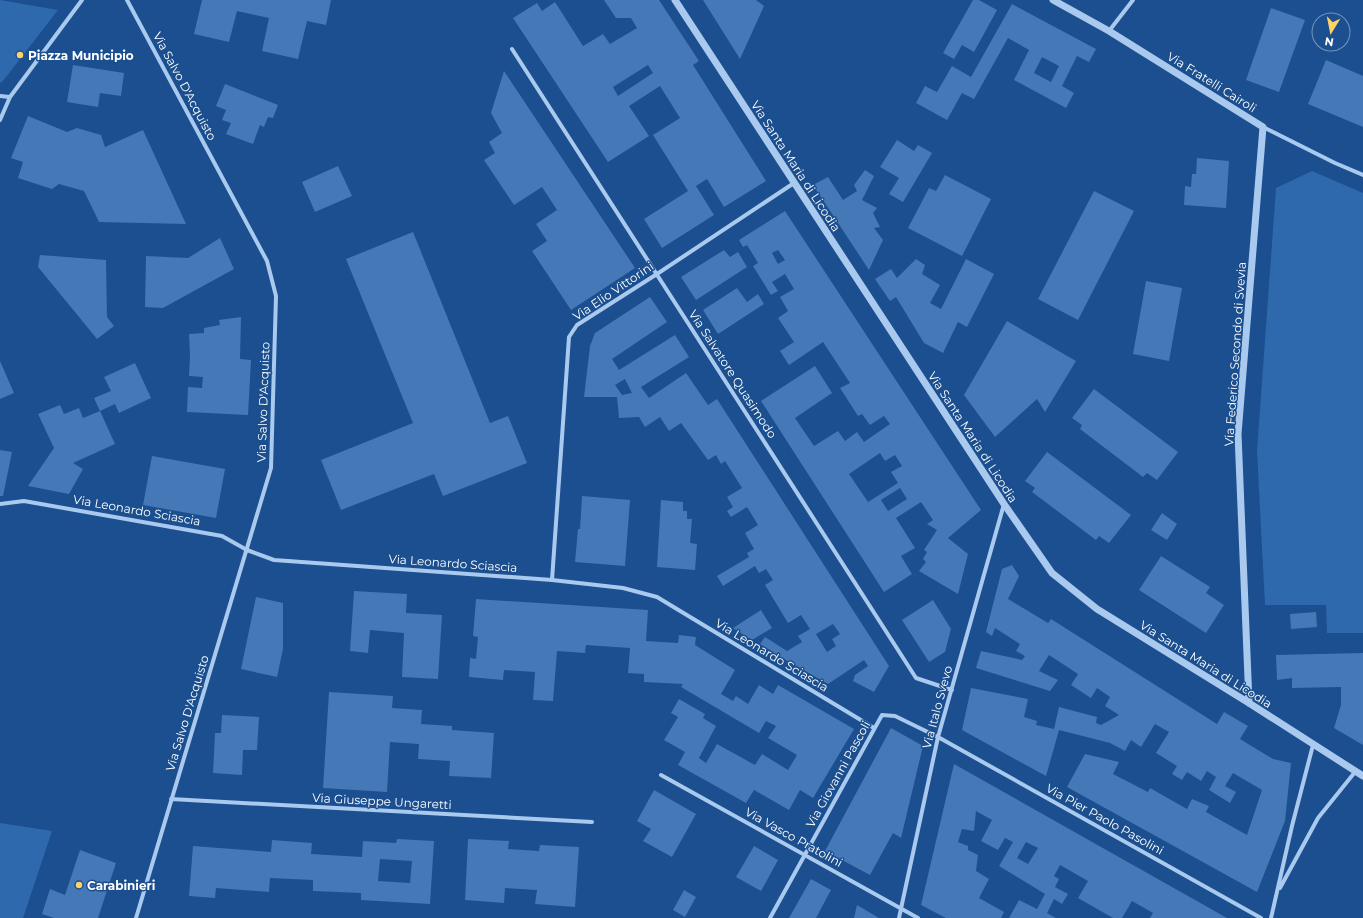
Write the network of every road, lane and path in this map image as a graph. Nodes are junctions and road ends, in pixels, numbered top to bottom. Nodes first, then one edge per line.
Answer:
1 (82, 0) edge
2 (127, 0) edge
3 (675, 0) edge
4 (1053, 0) edge
5 (1132, 0) edge
6 (1109, 31) junction
7 (512, 48) dead end
8 (0, 96) edge
9 (10, 97) junction
10 (0, 120) edge
11 (1263, 127) junction
12 (1363, 175) edge
13 (794, 183) junction
14 (657, 274) junction
15 (0, 504) edge
16 (1004, 504) junction
17 (248, 550) junction
18 (552, 580) junction
19 (952, 690) junction
20 (1249, 703) junction
21 (874, 728) junction
22 (938, 737) junction
23 (1313, 745) junction
24 (1355, 772) junction
25 (661, 775) dead end
26 (1363, 776) edge
27 (171, 799) junction
28 (592, 822) dead end
29 (805, 854) junction
30 (1277, 893) junction
31 (901, 908) junction
32 (136, 918) edge
33 (770, 918) edge
34 (899, 918) edge
35 (918, 918) edge
36 (1262, 918) edge
37 (1271, 918) edge

1 - 9 street
2 - 17 street, Via Salvo D'Acquisto
3 - 13 street, Via Santa Maria di Licodia
4 - 6 street, Via Fratelli Cairoli
5 - 6 street
6 - 11 street, Via Fratelli Cairoli
7 - 14 street, Via Salvatore Quasimodo
8 - 9 street
9 - 10 street
11 - 12 street, Via Fratelli Cairoli
11 - 20 street, Via Federico Secondo di Svevia
13 - 14 street, Via Elio Vittorini
13 - 16 street, Via Santa Maria di Licodia
14 - 18 street, Via Elio Vittorini
14 - 19 street, Via Salvatore Quasimodo
15 - 17 street, Via Leonardo Sciascia
16 - 19 street, Via Italo Svevo
16 - 20 street, Via Santa Maria di Licodia
17 - 18 street, Via Leonardo Sciascia
17 - 27 street, Via Salvo D'Acquisto
18 - 21 street, Via Leonardo Sciascia
19 - 22 street, Via Italo Svevo
20 - 23 street, Via Santa Maria di Licodia
21 - 22 street, Via Giovanni Pascoli
21 - 29 street, Via Giovanni Pascoli
22 - 31 street, Via Italo Svevo
22 - 36 street, Via Pier Paolo Pasolini
23 - 24 street, Via Santa Maria di Licodia
23 - 30 street
24 - 26 street, Via Santa Maria di Licodia
24 - 30 street
25 - 29 street, Via Vasco Pratolini
27 - 28 street, Via Giuseppe Ungaretti
27 - 32 street, Via Salvo D'Acquisto
29 - 31 street, Via Vasco Pratolini
29 - 33 street, Via Giovanni Pascoli
30 - 37 street
31 - 34 street, Via Italo Svevo
31 - 35 street, Via Vasco Pratolini

